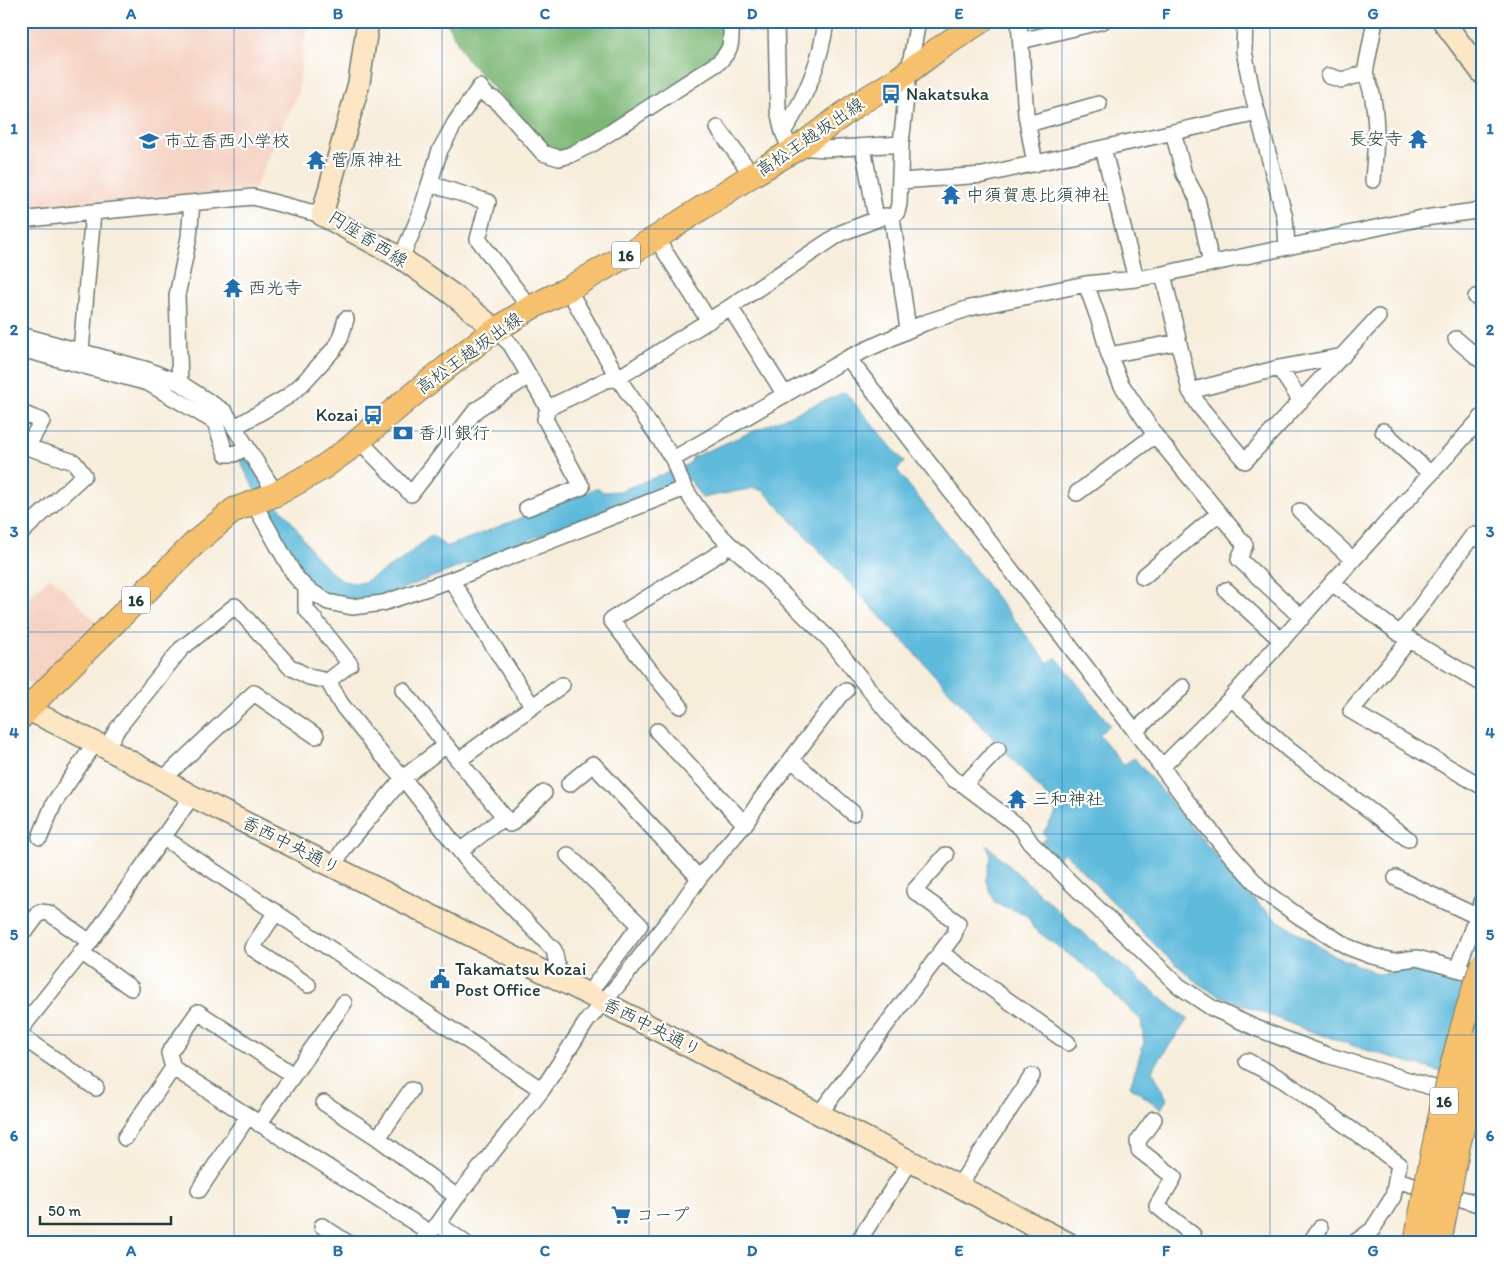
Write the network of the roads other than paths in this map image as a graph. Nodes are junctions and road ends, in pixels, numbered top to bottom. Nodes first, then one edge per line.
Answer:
1 (368, 21) edge
2 (765, 21) edge
3 (776, 21) edge
4 (826, 21) edge
5 (918, 21) edge
6 (981, 21) edge
7 (1019, 21) edge
8 (1102, 21) edge
9 (1245, 21) edge
10 (1375, 21) edge
11 (1443, 21) edge
12 (1021, 41) junction
13 (910, 70) junction
14 (1365, 72) junction
15 (1483, 74) edge
16 (1330, 76) dead end
17 (1100, 104) dead end
18 (1258, 113) junction
19 (1028, 124) junction
20 (718, 128) dead end
21 (1173, 132) junction
22 (791, 143) junction
23 (901, 144) junction
24 (863, 146) junction
25 (1103, 148) junction
26 (1035, 164) junction
27 (752, 175) junction
28 (1373, 180) dead end
29 (901, 181) junction
30 (430, 184) junction
31 (192, 203) junction
32 (1483, 210) edge
33 (93, 212) junction
34 (322, 215) junction
35 (892, 217) junction
36 (876, 218) junction
37 (21, 220) edge
38 (656, 238) junction
39 (1287, 246) junction
40 (400, 258) junction
41 (1211, 263) junction
42 (1163, 274) junction
43 (1136, 279) junction
44 (1086, 284) junction
45 (568, 289) junction
46 (730, 307) junction
47 (530, 308) junction
48 (1378, 317) dead end
49 (346, 319) dead end
50 (709, 320) junction
51 (908, 329) junction
52 (496, 330) junction
53 (21, 335) edge
54 (1456, 339) dead end
55 (1178, 342) junction
56 (21, 349) edge
57 (1109, 355) junction
58 (1342, 356) junction
59 (79, 358) junction
60 (848, 358) junction
61 (1483, 362) edge
62 (1279, 368) junction
63 (529, 376) junction
64 (618, 378) junction
65 (180, 383) junction
66 (1190, 391) junction
67 (785, 395) junction
68 (1301, 401) junction
69 (548, 408) junction
70 (21, 413) edge
71 (216, 414) junction
72 (1483, 416) edge
73 (235, 427) junction
74 (1383, 431) dead end
75 (1154, 435) junction
76 (359, 440) junction
77 (241, 450) junction
78 (24, 451) edge
79 (675, 463) junction
80 (1430, 474) junction
81 (684, 486) junction
82 (1077, 492) dead end
83 (276, 494) junction
84 (253, 502) junction
85 (527, 508) dead end
86 (1300, 512) dead end
87 (1219, 513) junction
88 (21, 533) edge
89 (1483, 541) edge
90 (729, 545) junction
91 (1352, 560) junction
92 (1142, 577) dead end
93 (451, 580) junction
94 (1332, 582) junction
95 (306, 588) junction
96 (1226, 590) dead end
97 (1302, 618) junction
98 (1405, 637) junction
99 (1282, 641) junction
100 (1481, 678) edge
101 (328, 682) junction
102 (562, 685) dead end
103 (1183, 687) dead end
104 (403, 690) dead end
105 (846, 690) dead end
106 (1231, 698) junction
107 (532, 706) junction
108 (680, 706) dead end
109 (24, 711) edge
110 (1136, 731) junction
111 (657, 732) dead end
112 (316, 736) dead end
113 (101, 745) junction
114 (446, 745) junction
115 (998, 749) dead end
116 (459, 760) junction
117 (792, 760) junction
118 (1162, 766) junction
119 (403, 778) junction
120 (162, 780) junction
121 (569, 784) dead end
122 (964, 785) junction
123 (1483, 787) edge
124 (544, 793) dead end
125 (192, 796) junction
126 (853, 813) dead end
127 (504, 817) junction
128 (745, 824) junction
129 (40, 837) dead end
130 (164, 838) junction
131 (1408, 839) dead end
132 (460, 851) junction
133 (568, 855) dead end
134 (946, 855) dead end
135 (332, 866) junction
136 (699, 878) junction
137 (1396, 878) dead end
138 (1483, 900) edge
139 (276, 912) junction
140 (1476, 916) junction
141 (28, 928) dead end
142 (85, 947) junction
143 (940, 952) junction
144 (1483, 962) edge
145 (1457, 969) junction
146 (1483, 976) edge
147 (560, 980) junction
148 (308, 985) dead end
149 (131, 988) dead end
150 (595, 998) junction
151 (344, 1003) dead end
152 (22, 1028) edge
153 (1483, 1041) edge
154 (1068, 1043) dead end
155 (1247, 1061) dead end
156 (173, 1068) junction
157 (293, 1075) junction
158 (1032, 1076) dead end
159 (96, 1088) dead end
160 (411, 1090) dead end
161 (542, 1090) junction
162 (324, 1103) dead end
163 (1483, 1103) edge
164 (819, 1114) junction
165 (1154, 1119) dead end
166 (254, 1120) junction
167 (125, 1138) dead end
168 (378, 1138) junction
169 (910, 1162) junction
170 (1396, 1180) junction
171 (958, 1187) junction
172 (199, 1190) dead end
173 (458, 1196) junction
174 (1483, 1206) edge
175 (322, 1226) dead end
176 (1320, 1228) dead end
177 (429, 1233) edge
178 (348, 1243) edge
179 (465, 1243) edge
180 (857, 1243) edge
181 (1068, 1243) edge
182 (1187, 1243) edge
183 (1310, 1243) edge
184 (1354, 1243) edge
185 (1416, 1243) edge
186 (1439, 1243) edge

1 - 34 street, 円座香西線
2 - 30 street
3 - 22 street
4 - 22 street
5 - 13 street
6 - 13 main road, 高松王越坂出線 / 16
7 - 12 street
8 - 12 street
9 - 18 street
10 - 14 street
11 - 15 street
12 - 19 street
13 - 22 main road, 高松王越坂出線 / 16
13 - 23 street
14 - 16 street
14 - 28 street
17 - 19 street
18 - 21 street
18 - 39 street
19 - 26 street
20 - 27 street
21 - 25 street
21 - 41 street
22 - 24 street
22 - 27 main road, 高松王越坂出線 / 16
23 - 24 street
23 - 29 street
24 - 36 street
25 - 26 street
25 - 43 street
26 - 29 street
27 - 38 main road, 高松王越坂出線 / 16
29 - 35 street
30 - 40 street
30 - 47 street
31 - 33 street
31 - 34 street
31 - 65 street
32 - 39 street
33 - 37 street
33 - 59 street
34 - 40 street, 円座香西線
35 - 36 street
35 - 51 street
36 - 46 street
38 - 45 main road, 高松王越坂出線 / 16
38 - 50 street
39 - 41 street
40 - 52 street, 円座香西線
41 - 42 street
42 - 43 street
42 - 55 street
43 - 44 street
44 - 51 street
44 - 57 street
45 - 47 main road, 高松王越坂出線 / 16
45 - 64 street
46 - 50 street
46 - 67 street
47 - 52 main road, 高松王越坂出線 / 16
48 - 58 street
49 - 73 street
50 - 64 street
51 - 60 street
52 - 63 street
52 - 76 main road, 高松王越坂出線 / 16
53 - 59 street
54 - 61 street
55 - 57 street
55 - 66 street
56 - 59 street
57 - 75 street
58 - 62 street
58 - 68 street
59 - 65 street
59 - 71 street
60 - 67 street
60 - 110 street
62 - 66 street
62 - 68 street
63 - 69 street
63 - 76 street
64 - 69 street
64 - 79 street
65 - 71 street
66 - 68 street
67 - 79 street
69 - 85 street
70 - 78 street
71 - 73 street
71 - 77 street
72 - 80 street
73 - 77 street
74 - 80 street
75 - 82 street
75 - 87 street
76 - 83 main road, 高松王越坂出線 / 16
77 - 83 street
78 - 88 street
79 - 81 street
80 - 91 street
81 - 90 street
81 - 93 street
83 - 84 main road, 高松王越坂出線 / 16
84 - 95 street
84 - 109 main road, 高松王越坂出線 / 16
86 - 91 street
87 - 92 street
87 - 97 street
89 - 98 street
90 - 108 street
90 - 122 street
91 - 94 street
93 - 95 street
93 - 107 street
94 - 97 street
94 - 98 street
95 - 101 street
96 - 99 street
97 - 99 street
98 - 100 street
98 - 123 street
99 - 106 street
101 - 113 street
101 - 119 street
102 - 107 street
103 - 110 street
104 - 114 street
105 - 117 street
106 - 118 street
106 - 131 street
107 - 116 street
109 - 113 street, 香西中央通り
110 - 118 street
111 - 128 street
112 - 120 street
113 - 120 street, 香西中央通り
113 - 129 street
114 - 116 street
114 - 119 street
115 - 122 street
116 - 127 street
117 - 126 street
117 - 128 street
118 - 145 street
119 - 132 street
119 - 135 street
120 - 125 street, 香西中央通り
121 - 136 street
122 - 163 street
124 - 127 street
125 - 130 street
125 - 135 street, 香西中央通り
127 - 132 street
128 - 136 street
130 - 139 street
130 - 142 street
132 - 147 street
133 - 150 street
134 - 143 street
135 - 147 street, 香西中央通り
136 - 150 street
137 - 140 street
138 - 140 street
139 - 148 street
139 - 161 street
140 - 145 street
141 - 142 street
142 - 149 street
142 - 152 street
143 - 154 street
143 - 164 street
144 - 185 main road, 16, bridge
145 - 146 street
147 - 150 street, 香西中央通り
150 - 161 street
150 - 164 street, 香西中央通り
151 - 157 street
152 - 159 street
153 - 186 main road, 16, bridge
155 - 170 street
156 - 157 street
156 - 166 street
156 - 167 street
157 - 166 street
158 - 171 street
160 - 168 street
161 - 173 street
162 - 168 street
164 - 169 street, 香西中央通り
165 - 182 street
166 - 172 street
166 - 177 street
168 - 173 street
169 - 171 street, 香西中央通り
169 - 180 street
170 - 174 street
170 - 184 street
171 - 181 street, 香西中央通り
173 - 177 street
175 - 178 street
176 - 183 street
177 - 179 street

